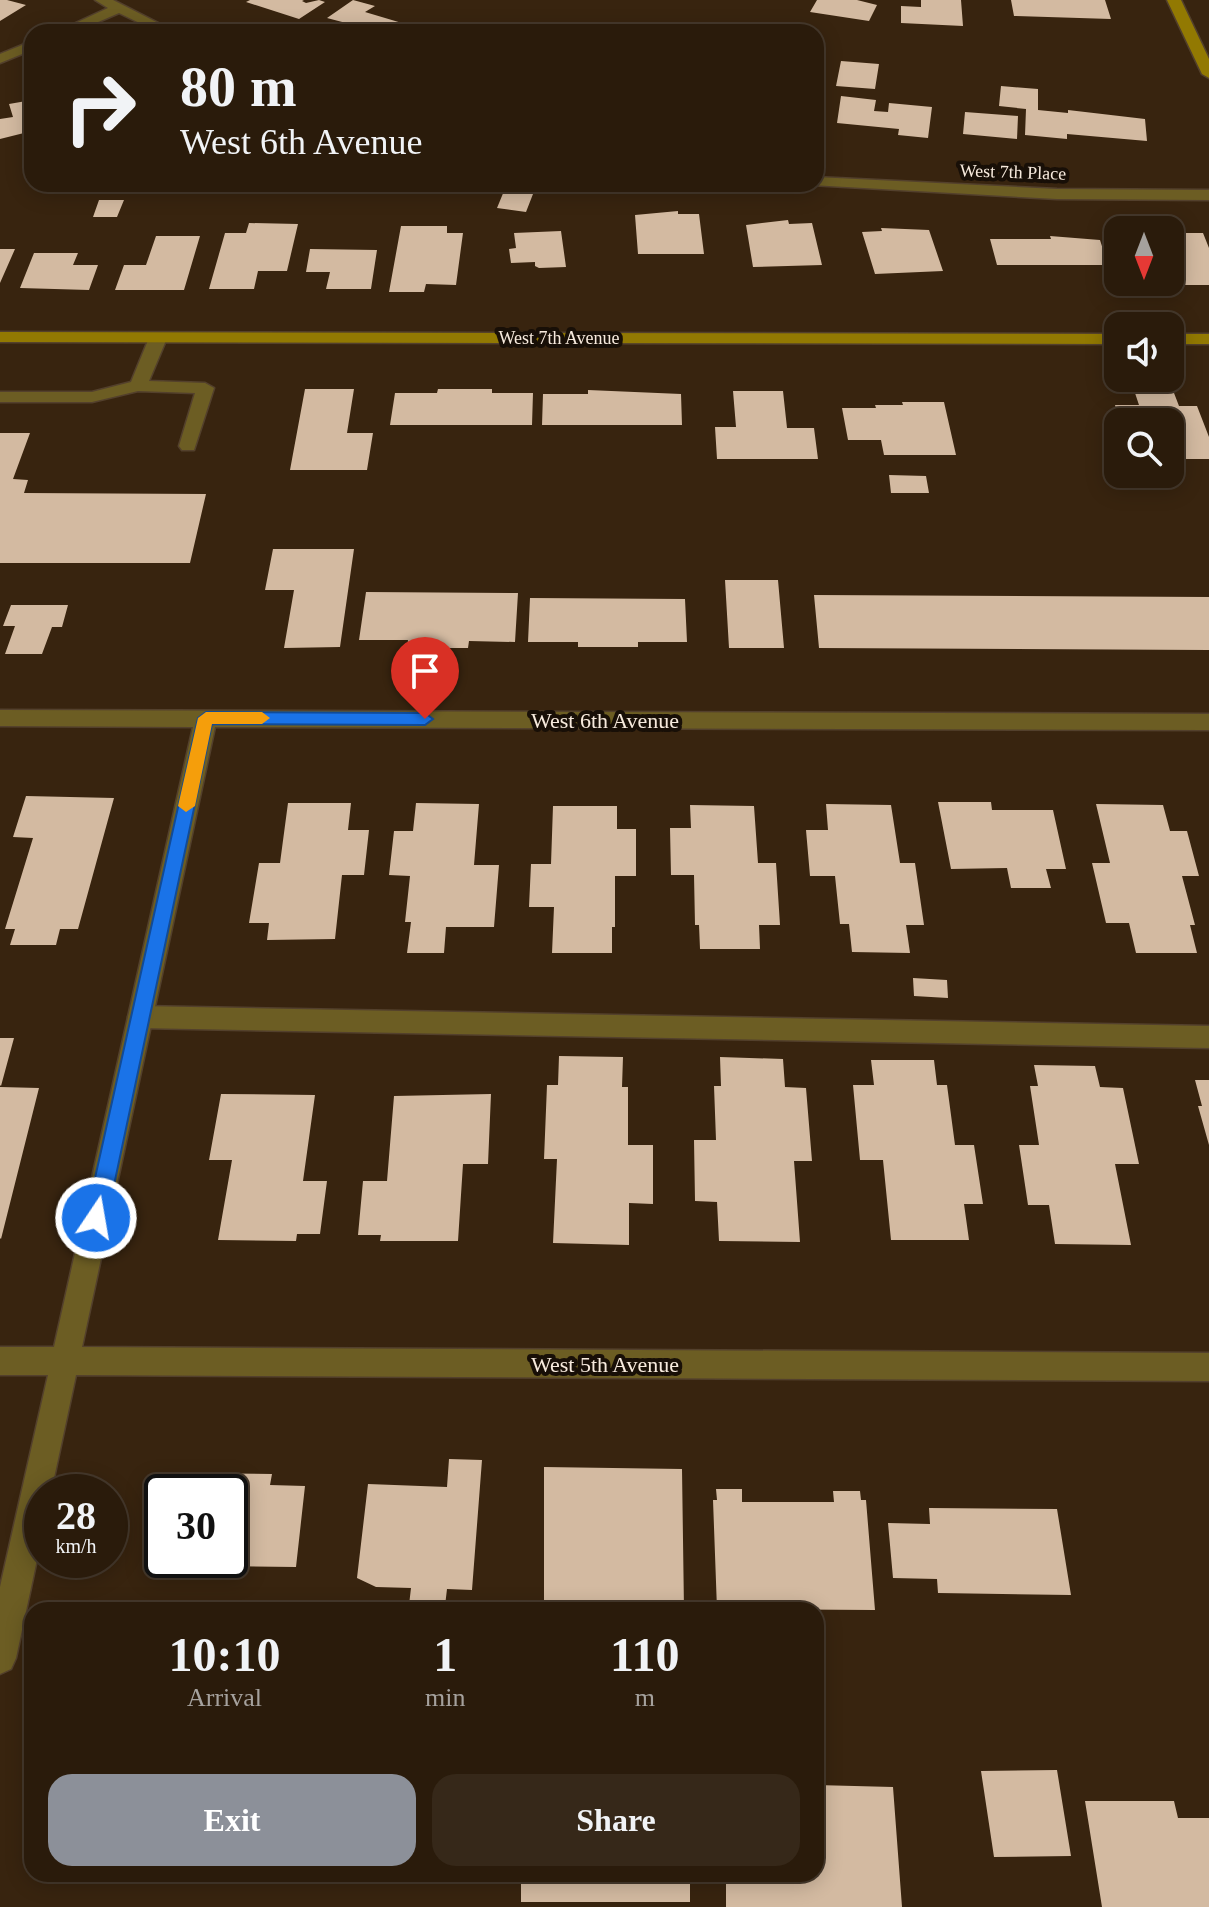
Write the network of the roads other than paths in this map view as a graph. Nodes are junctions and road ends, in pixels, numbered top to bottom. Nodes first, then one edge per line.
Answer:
1 (102, 0) edge
2 (1174, 0) edge
3 (117, 9) junction
4 (82, 24) edge
5 (151, 24) edge
6 (24, 48) edge
7 (0, 59) edge
8 (1209, 74) edge
9 (824, 182) edge
10 (1209, 195) edge
11 (0, 337) edge
12 (158, 338) junction
13 (1104, 339) edge
14 (1184, 339) edge
15 (1209, 339) edge
16 (138, 386) junction
17 (0, 397) edge
18 (188, 446) dead end
19 (0, 718) edge
20 (206, 718) junction
21 (1209, 722) edge
22 (140, 1017) junction
23 (1209, 1037) edge
24 (0, 1361) edge
25 (65, 1361) junction
26 (1209, 1367) edge
27 (0, 1658) edge

1 - 3 street
2 - 8 street
3 - 4 street
3 - 5 street
6 - 7 street
9 - 10 street, West 7th Place
11 - 12 street, West 7th Avenue
12 - 13 street, West 7th Avenue
12 - 16 street
14 - 15 street
16 - 17 street
16 - 18 street
19 - 20 street, West 6th Avenue
20 - 21 street, West 6th Avenue
20 - 22 street
22 - 23 street
22 - 25 street
24 - 25 street, West 5th Avenue
25 - 26 street, West 5th Avenue
25 - 27 street

